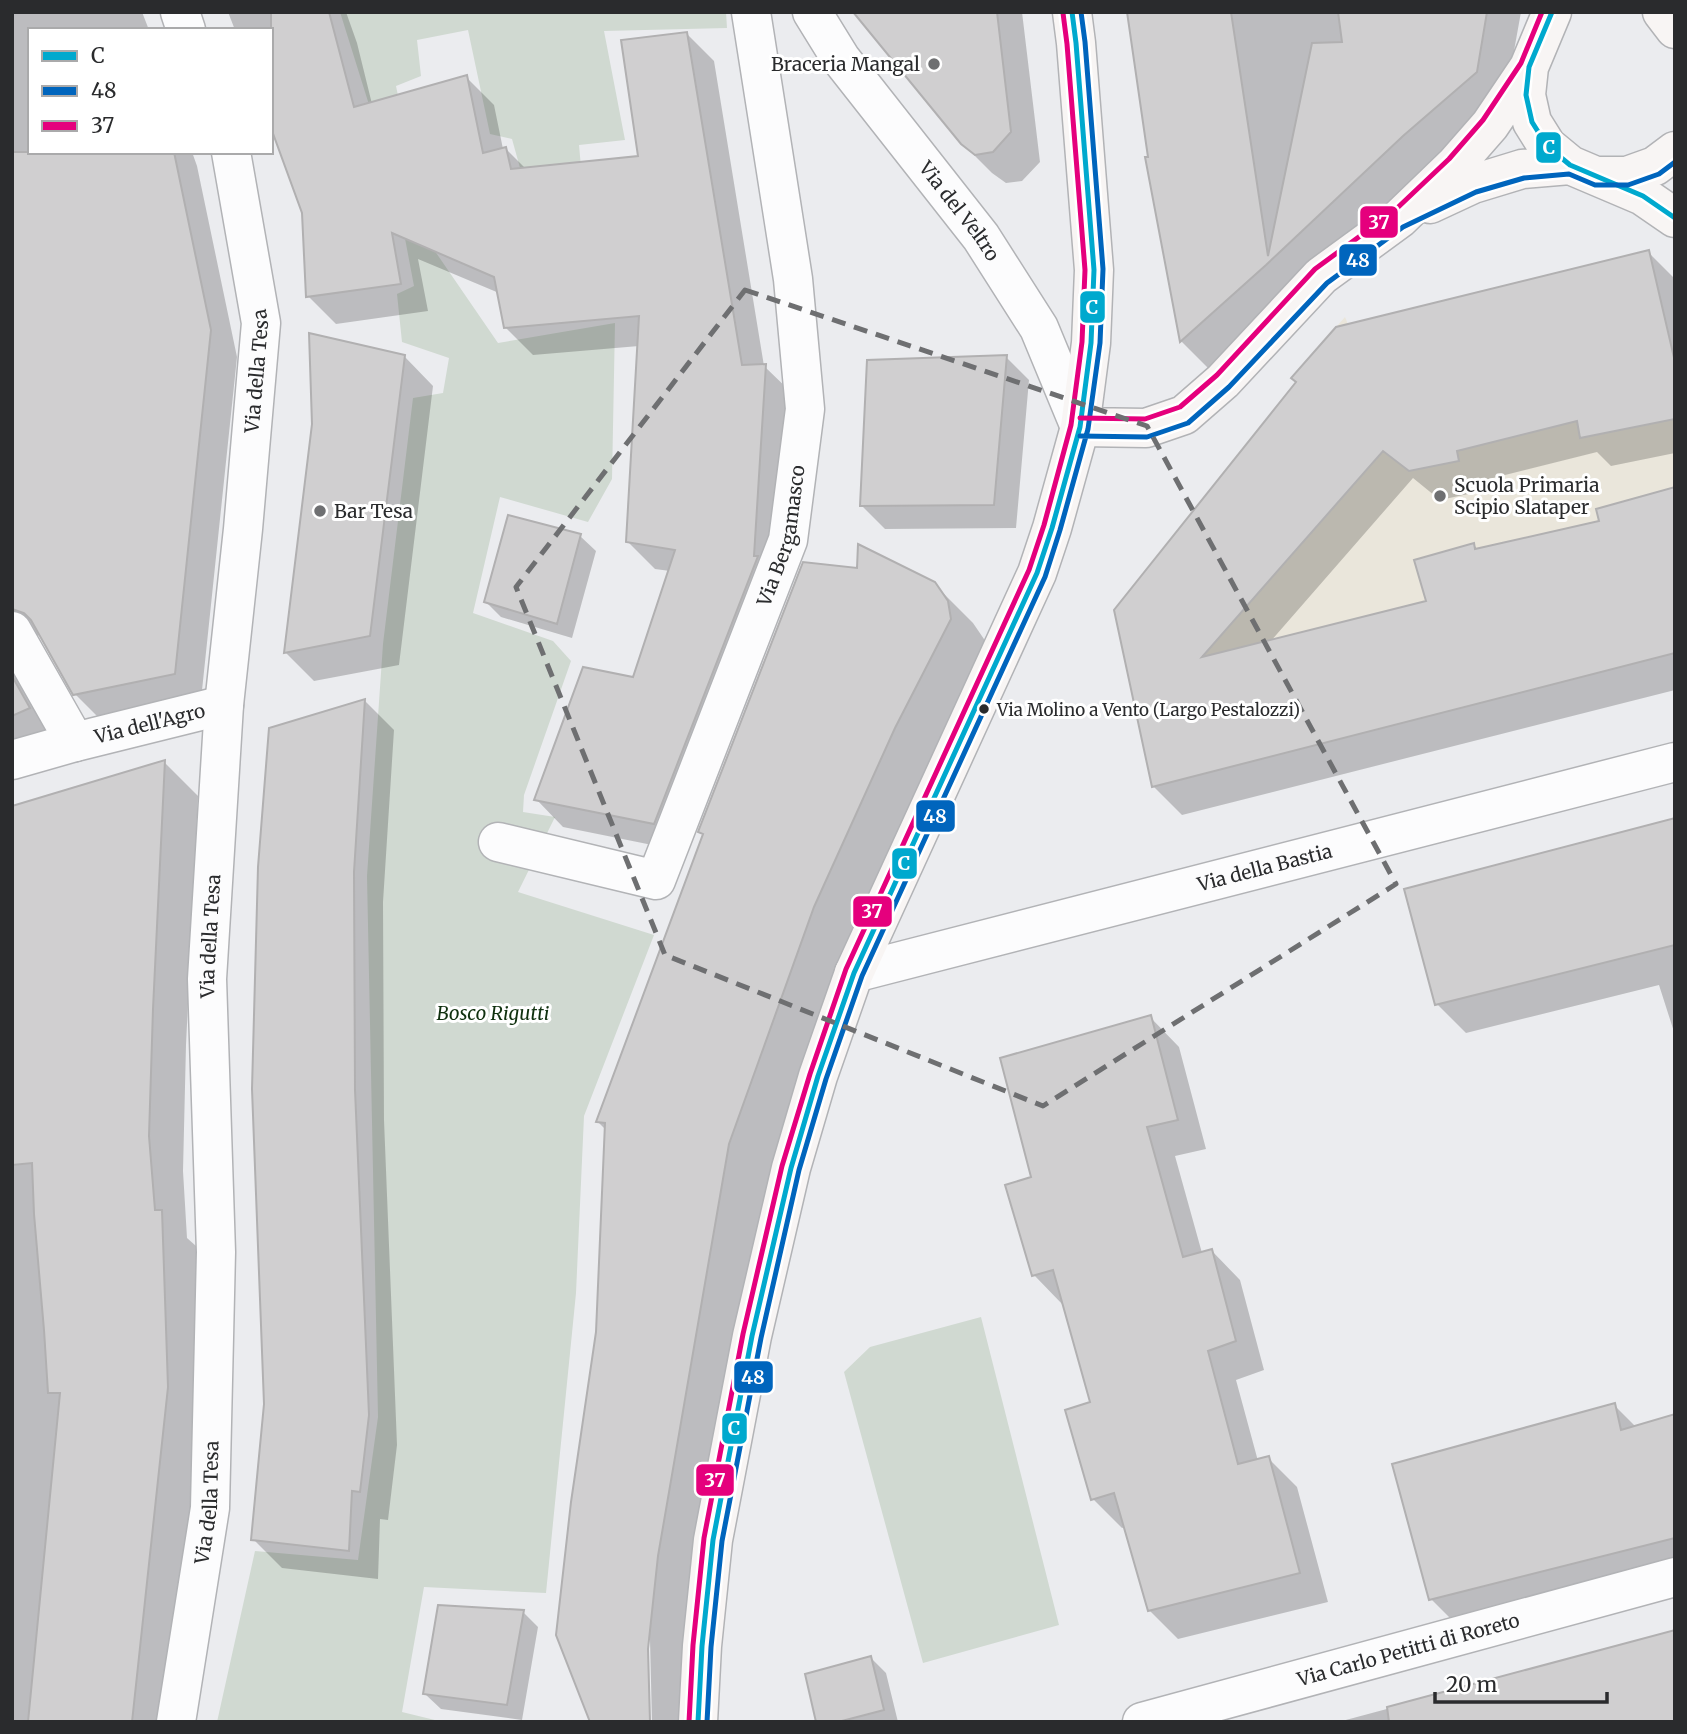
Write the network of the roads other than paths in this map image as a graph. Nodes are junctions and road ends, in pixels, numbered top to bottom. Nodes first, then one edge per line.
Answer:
1 (751, 12) edge
2 (812, 12) edge
3 (1072, 12) edge
4 (1575, 12) edge
5 (1540, 40) edge
6 (1675, 151) edge
7 (231, 154) edge
8 (1583, 170) junction
9 (1675, 218) edge
10 (1399, 219) junction
11 (1080, 427) junction
12 (12, 631) edge
13 (225, 705) junction
14 (75, 742) junction
15 (12, 760) edge
16 (1675, 762) edge
17 (498, 842) dead end
18 (854, 973) junction
19 (1675, 1577) edge
20 (176, 1722) edge
21 (698, 1722) edge
22 (1142, 1722) edge

1 - 17 street, Via Bergamasco
2 - 11 street, Via del Veltro
3 - 11 main road
4 - 5 main road
5 - 8 main road
5 - 10 main road
6 - 8 main road
7 - 13 street, Via della Tesa
8 - 9 main road
8 - 10 main road
10 - 11 main road
11 - 18 main road
12 - 14 street, Via dell'Agro
13 - 14 street, Via dell'Agro
13 - 20 street, Via della Tesa
14 - 15 street, Via dell'Agro
16 - 18 street, Via della Bastia
18 - 21 main road
19 - 22 street, Via Carlo Petitti di Roreto

